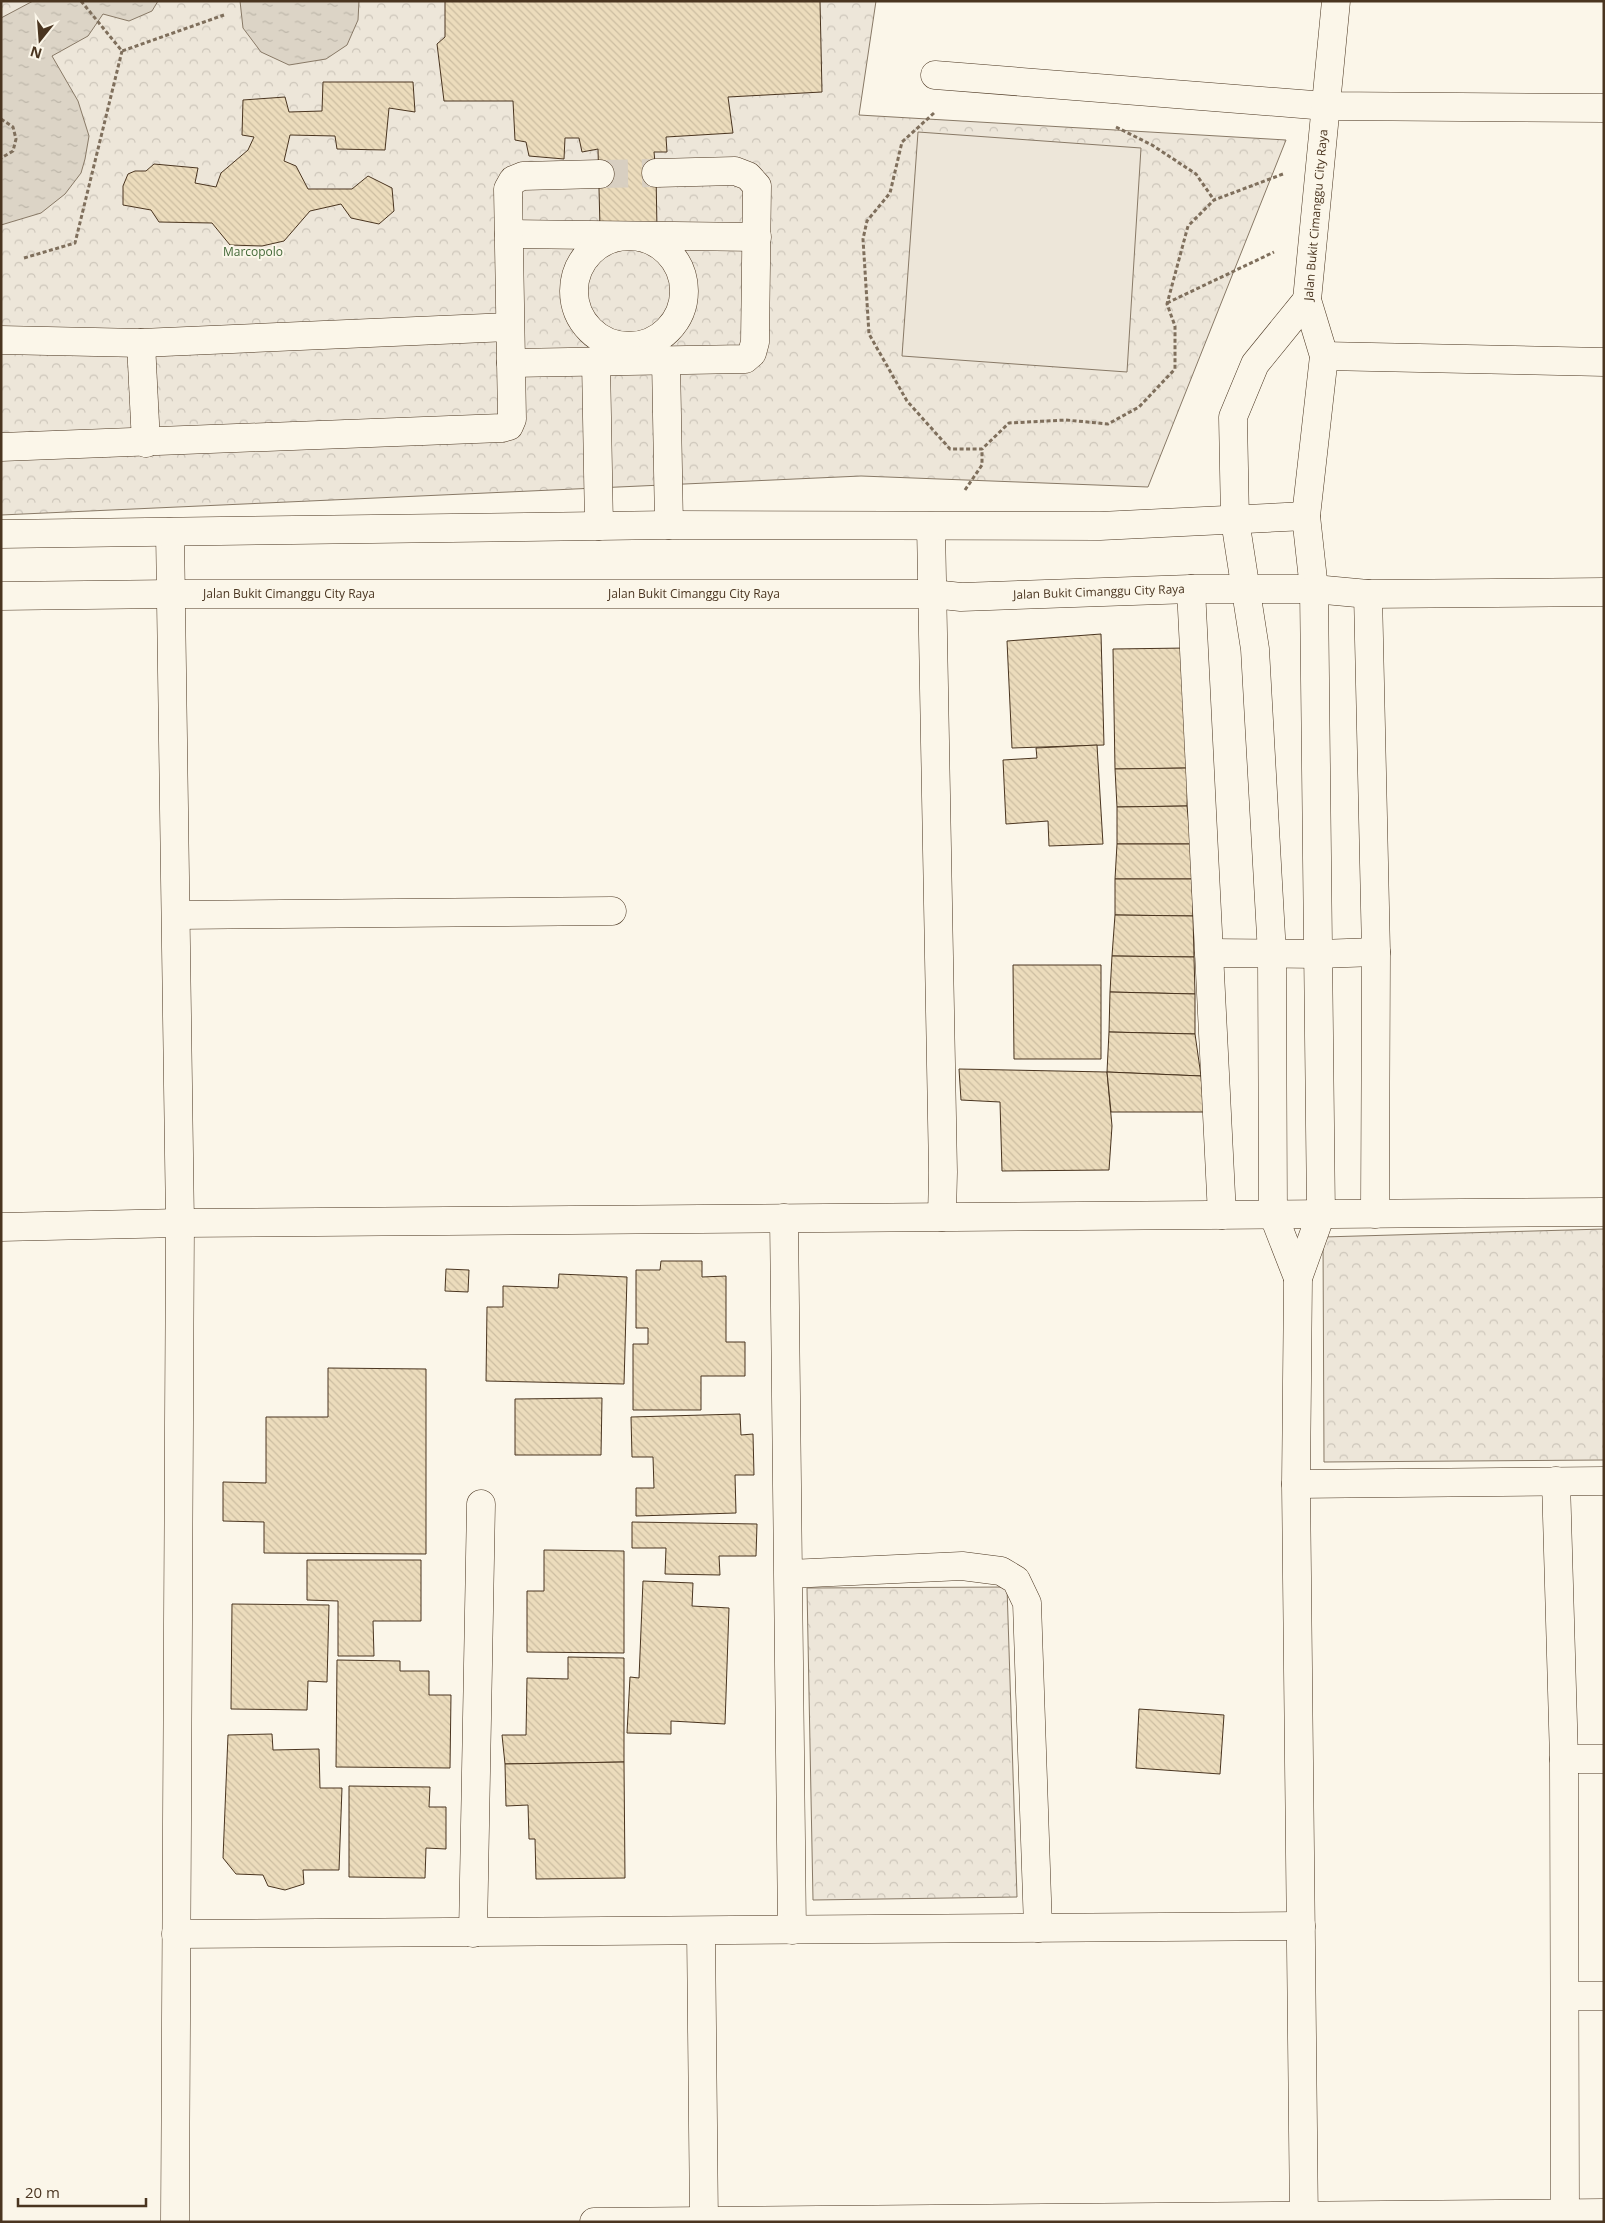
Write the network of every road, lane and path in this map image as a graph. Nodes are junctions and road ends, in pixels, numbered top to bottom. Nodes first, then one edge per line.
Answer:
1 (81, 1) edge
2 (1336, 1) edge
3 (224, 16) dead end
4 (122, 51) junction
5 (935, 75) dead end
6 (1326, 106) junction
7 (1604, 108) edge
8 (941, 112) dead end
9 (1, 120) edge
10 (1112, 126) dead end
11 (1, 158) edge
12 (656, 173) tunnel mouth
13 (600, 174) tunnel mouth
14 (1318, 185) junction
15 (1214, 200) junction
16 (1314, 233) junction
17 (508, 234) junction
18 (629, 235) junction
19 (757, 237) junction
20 (24, 258) dead end
21 (1307, 300) junction
22 (1167, 304) junction
23 (509, 326) junction
24 (1, 340) edge
25 (141, 343) junction
26 (630, 354) junction
27 (1324, 356) junction
28 (666, 360) junction
29 (596, 362) junction
30 (1604, 362) edge
31 (511, 363) junction
32 (146, 443) junction
33 (1, 447) edge
34 (1306, 516) junction
35 (1235, 520) junction
36 (669, 525) junction
37 (598, 526) junction
38 (931, 526) junction
39 (170, 532) junction
40 (1, 534) edge
41 (1191, 589) junction
42 (1314, 589) junction
43 (1246, 590) junction
44 (1604, 592) edge
45 (171, 594) junction
46 (933, 594) junction
47 (1368, 594) junction
48 (1, 596) edge
49 (612, 911) dead end
50 (177, 914) junction
51 (1376, 952) junction
52 (1209, 953) junction
53 (1272, 954) junction
54 (1319, 954) junction
55 (1604, 1212) edge
56 (1273, 1214) junction
57 (1321, 1214) junction
58 (1375, 1214) junction
59 (1222, 1215) junction
60 (942, 1216) junction
61 (784, 1218) junction
62 (180, 1223) junction
63 (1, 1227) edge
64 (1298, 1278) junction
65 (1604, 1481) edge
66 (1556, 1482) junction
67 (1296, 1484) junction
68 (480, 1504) dead end
69 (789, 1574) junction
70 (1564, 1759) junction
71 (1604, 1759) edge
72 (1301, 1926) junction
73 (1038, 1928) junction
74 (792, 1930) junction
75 (701, 1931) junction
76 (473, 1932) junction
77 (176, 1934) junction
78 (1566, 1996) junction
79 (1604, 1996) edge
80 (1565, 2214) junction
81 (1604, 2214) edge
82 (1304, 2219) edge
83 (704, 2221) edge
84 (175, 2222) edge
85 (594, 2222) edge

1 - 4 path
2 - 6 street, Jalan Bukit Cimanggu City Raya
3 - 4 path
4 - 20 path
5 - 6 street
6 - 7 street
6 - 14 street, Jalan Bukit Cimanggu City Raya
8 - 22 path
9 - 11 path
10 - 15 path
12 - 19 street
13 - 17 street
14 - 15 path
14 - 16 street, Jalan Bukit Cimanggu City Raya
15 - 22 path
16 - 21 street, Jalan Bukit Cimanggu City Raya
16 - 22 path
17 - 18 street
17 - 23 street
18 - 19 street
18 - 26 street
18 - 26 street
19 - 28 street
21 - 27 street, Jalan Bukit Cimanggu City Raya
21 - 35 street
23 - 25 street
23 - 31 street
24 - 25 street
25 - 32 street
26 - 28 street
26 - 29 street
27 - 30 street
27 - 34 street, Jalan Bukit Cimanggu City Raya
28 - 36 street
29 - 31 street
29 - 37 street
31 - 32 street
32 - 33 street
34 - 35 street
34 - 42 street, Jalan Bukit Cimanggu City Raya
35 - 38 street
35 - 43 street
36 - 37 street
36 - 38 street
37 - 39 street
38 - 46 street
39 - 40 street
39 - 45 street
41 - 43 street, Jalan Bukit Cimanggu City Raya
41 - 46 street, Jalan Bukit Cimanggu City Raya
41 - 52 street
42 - 43 street, Jalan Bukit Cimanggu City Raya
42 - 47 street
42 - 54 street
43 - 53 street
44 - 47 street
45 - 46 street, Jalan Bukit Cimanggu City Raya
45 - 48 street, Jalan Bukit Cimanggu City Raya
45 - 50 street
46 - 60 street
47 - 51 street
49 - 50 street
50 - 62 street
51 - 54 street
51 - 58 street
52 - 53 street
52 - 59 street
53 - 54 street
53 - 56 street
54 - 57 street
55 - 58 street
56 - 57 street
56 - 59 street
56 - 64 street
57 - 58 street
57 - 64 street
59 - 60 street
60 - 61 street
61 - 62 street
61 - 69 street
62 - 63 street
62 - 77 street
64 - 67 street
65 - 66 street
66 - 67 street
66 - 70 street
67 - 72 street
68 - 76 street
69 - 73 street
69 - 74 street
70 - 71 street
70 - 78 street
72 - 73 street
72 - 82 street
73 - 74 street
74 - 75 street
75 - 76 street
75 - 83 street
76 - 77 street
77 - 84 street
78 - 79 street
78 - 80 street
80 - 81 street
80 - 82 street
82 - 83 street
83 - 85 street

